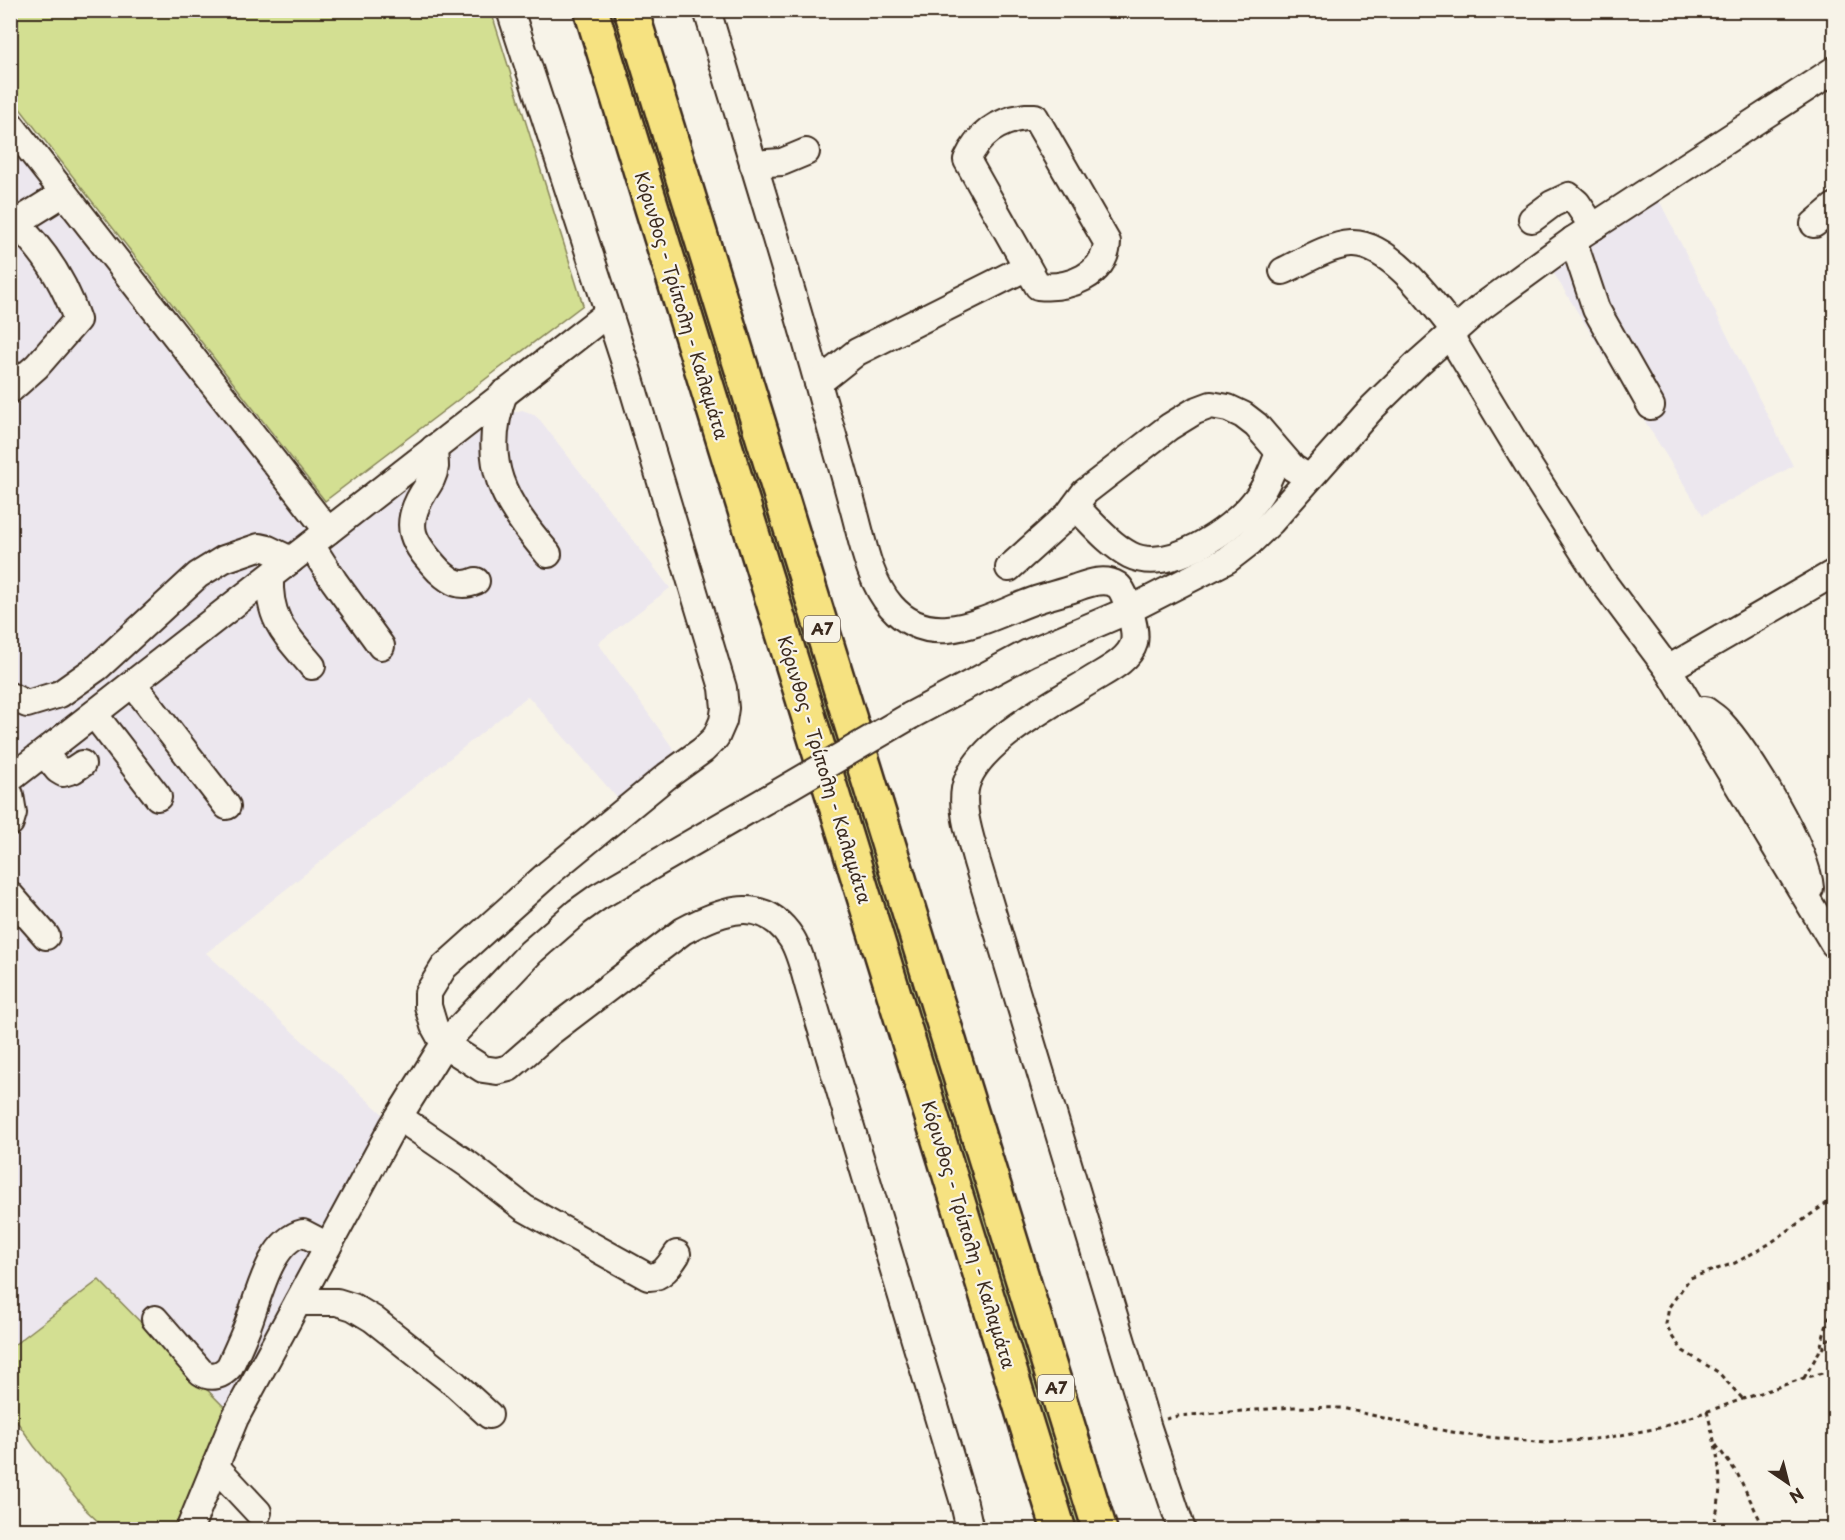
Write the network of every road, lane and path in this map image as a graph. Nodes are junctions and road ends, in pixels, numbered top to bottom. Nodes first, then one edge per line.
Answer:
1 (510, 10) edge
2 (591, 10) edge
3 (631, 10) edge
4 (707, 10) edge
5 (1834, 70) edge
6 (10, 124) edge
7 (806, 152) dead end
8 (753, 164) junction
9 (64, 193) junction
10 (1834, 207) edge
11 (1532, 219) dead end
12 (13, 221) edge
13 (1814, 224) dead end
14 (1583, 234) junction
15 (1027, 267) junction
16 (1283, 272) dead end
17 (608, 313) junction
18 (1452, 332) junction
19 (818, 382) junction
20 (10, 390) edge
21 (504, 393) junction
22 (1651, 406) dead end
23 (434, 448) junction
24 (1279, 453) junction
25 (1309, 478) junction
26 (1075, 506) junction
27 (319, 538) junction
28 (548, 554) dead end
29 (291, 560) junction
30 (1009, 568) dead end
31 (1834, 573) edge
32 (270, 577) junction
33 (476, 581) dead end
34 (1129, 610) junction
35 (381, 646) dead end
36 (312, 666) dead end
37 (1668, 669) junction
38 (133, 684) junction
39 (10, 696) edge
40 (94, 714) junction
41 (44, 753) junction
42 (81, 764) dead end
43 (10, 779) edge
44 (10, 795) edge
45 (158, 797) dead end
46 (227, 806) dead end
47 (10, 823) edge
48 (10, 895) edge
49 (45, 936) dead end
50 (1834, 944) edge
51 (1834, 996) edge
52 (444, 1044) junction
53 (1834, 1064) edge
54 (399, 1117) junction
55 (1834, 1198) edge
56 (328, 1246) junction
57 (677, 1254) dead end
58 (1834, 1299) edge
59 (298, 1302) junction
60 (155, 1319) dead end
61 (1834, 1330) edge
62 (1820, 1352) junction
63 (1834, 1370) edge
64 (1804, 1378) junction
65 (1742, 1398) junction
66 (1707, 1411) junction
67 (489, 1415) dead end
68 (1147, 1425) junction
69 (1715, 1444) junction
70 (215, 1466) junction
71 (1044, 1481) junction
72 (258, 1512) dead end
73 (189, 1530) edge
74 (970, 1530) edge
75 (1052, 1530) edge
76 (1059, 1530) edge
77 (1100, 1530) edge
78 (1182, 1530) edge
79 (1711, 1530) edge
80 (1765, 1530) edge

1 - 17 street
2 - 71 highway, Κόρινθος - Τρίπολη - Καλαμάτα / Α7
3 - 77 highway, Α7
4 - 8 street
5 - 14 street
6 - 9 street
7 - 8 street
8 - 19 street
9 - 12 street
9 - 27 street
10 - 13 street
11 - 14 street
12 - 20 street
14 - 18 street
14 - 22 street
15 - 15 street
15 - 19 street
16 - 18 street
17 - 21 street
17 - 52 street
18 - 25 street
18 - 37 street
19 - 34 street
21 - 23 street
21 - 28 street
23 - 27 street
23 - 33 street
24 - 25 street
24 - 26 street
24 - 26 street
25 - 34 street
26 - 30 street
27 - 29 street
27 - 35 street
29 - 32 street
29 - 39 street
31 - 37 street
32 - 36 street
32 - 38 street
34 - 52 street, bridge
34 - 68 street
37 - 50 street
38 - 40 street
38 - 46 street
40 - 41 street
40 - 45 street
41 - 42 street
41 - 43 street
44 - 47 street
48 - 49 street
51 - 53 path
52 - 54 street
52 - 74 street
54 - 56 street
54 - 57 street
55 - 65 path
56 - 59 street
56 - 60 street
58 - 62 path
59 - 67 street
59 - 70 street
61 - 62 path
62 - 64 path
63 - 64 path
64 - 65 path
65 - 66 path
66 - 68 path
66 - 69 path
68 - 78 street
69 - 79 path
69 - 80 path
70 - 72 street
70 - 73 street
71 - 75 highway
71 - 76 highway, Κόρινθος - Τρίπολη - Καλαμάτα / Α7

